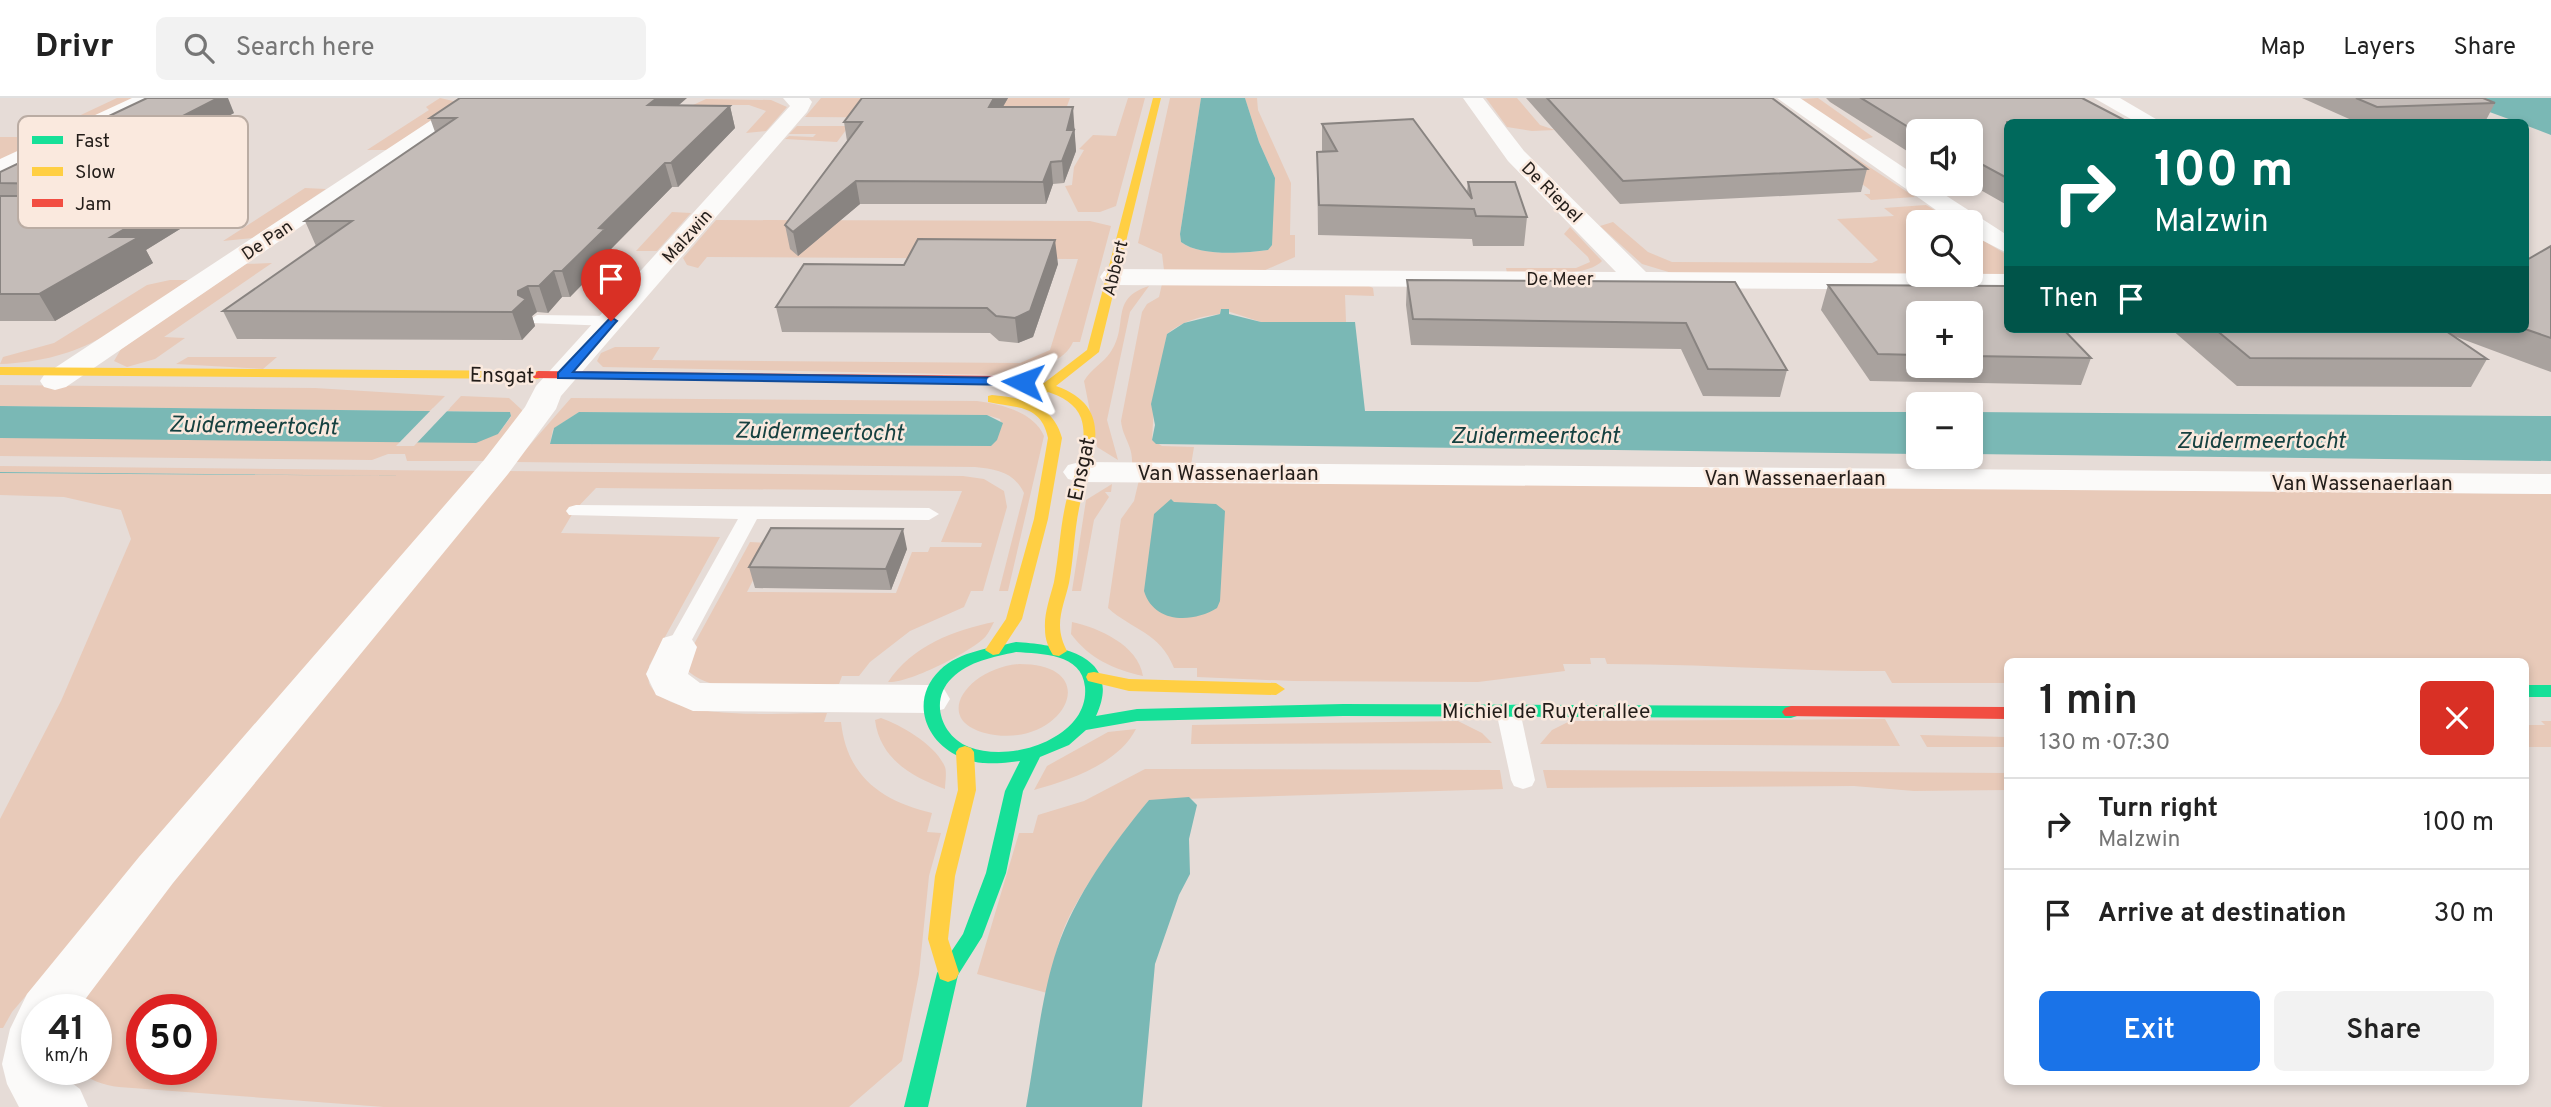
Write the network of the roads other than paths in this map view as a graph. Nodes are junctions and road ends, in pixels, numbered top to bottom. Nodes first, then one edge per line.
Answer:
1 (148, 98) edge
2 (479, 98) edge
3 (793, 98) edge
4 (1157, 98) edge
5 (1473, 98) edge
6 (1787, 98) edge
7 (2104, 98) edge
8 (110, 116) edge
9 (2145, 119) edge
10 (18, 160) edge
11 (0, 169) edge
12 (1951, 210) edge
13 (1983, 231) edge
14 (2004, 243) edge
15 (1113, 278) junction
16 (1639, 280) junction
17 (2004, 282) edge
18 (537, 320) dead end
19 (611, 321) junction
20 (0, 371) edge
21 (62, 376) junction
22 (0, 381) edge
23 (1049, 386) junction
24 (555, 389) junction
25 (397, 391) dead end
26 (975, 398) dead end
27 (1023, 404) junction
28 (1080, 472) junction
29 (2551, 484) edge
30 (576, 511) dead end
31 (751, 513) junction
32 (929, 514) dead end
33 (677, 647) joint
34 (993, 650) junction
35 (1059, 651) junction
36 (1094, 677) junction
37 (1294, 689) dead end
38 (2529, 691) edge
39 (2551, 691) edge
40 (929, 699) junction
41 (1508, 711) junction
42 (2004, 713) edge
43 (1085, 724) junction
44 (965, 752) junction
45 (1033, 753) junction
46 (1523, 780) dead end
47 (948, 973) junction
48 (59, 994) edge
49 (36, 1085) edge
50 (60, 1107) edge
51 (916, 1107) edge

1 - 8 street
2 - 21 street, De Pan
3 - 19 street, Malzwin
4 - 15 main road, Abbert
5 - 16 street, De Riepel
6 - 12 street
7 - 9 street
10 - 11 street
13 - 14 street
15 - 16 street, De Meer
15 - 23 main road, Abbert
16 - 17 street, De Meer
18 - 19 lane
19 - 24 street, Malzwin
20 - 21 main road, Ensgat
21 - 22 main road, Ensgat
21 - 24 main road, Ensgat
21 - 25 main road, Ensgat
23 - 24 main road, Ensgat
23 - 27 main road, Abbert
23 - 28 main road, Ensgat
24 - 48 street, Malzwin
26 - 27 main road, Ensgat
27 - 34 main road, Ensgat
28 - 29 street, Van Wassenaerlaan
28 - 35 main road, Ensgat
30 - 31 lane
31 - 32 lane
31 - 33 lane
33 - 40 street
34 - 35 main road
34 - 40 main road
35 - 36 main road
36 - 37 main road
36 - 43 main road
38 - 39 main road
40 - 44 main road
41 - 42 main road, Michiel de Ruyterallee
41 - 43 main road, Michiel de Ruyterallee
41 - 46 lane
43 - 45 main road
44 - 45 main road
44 - 47 main road
45 - 47 main road
47 - 51 main road
49 - 50 street

